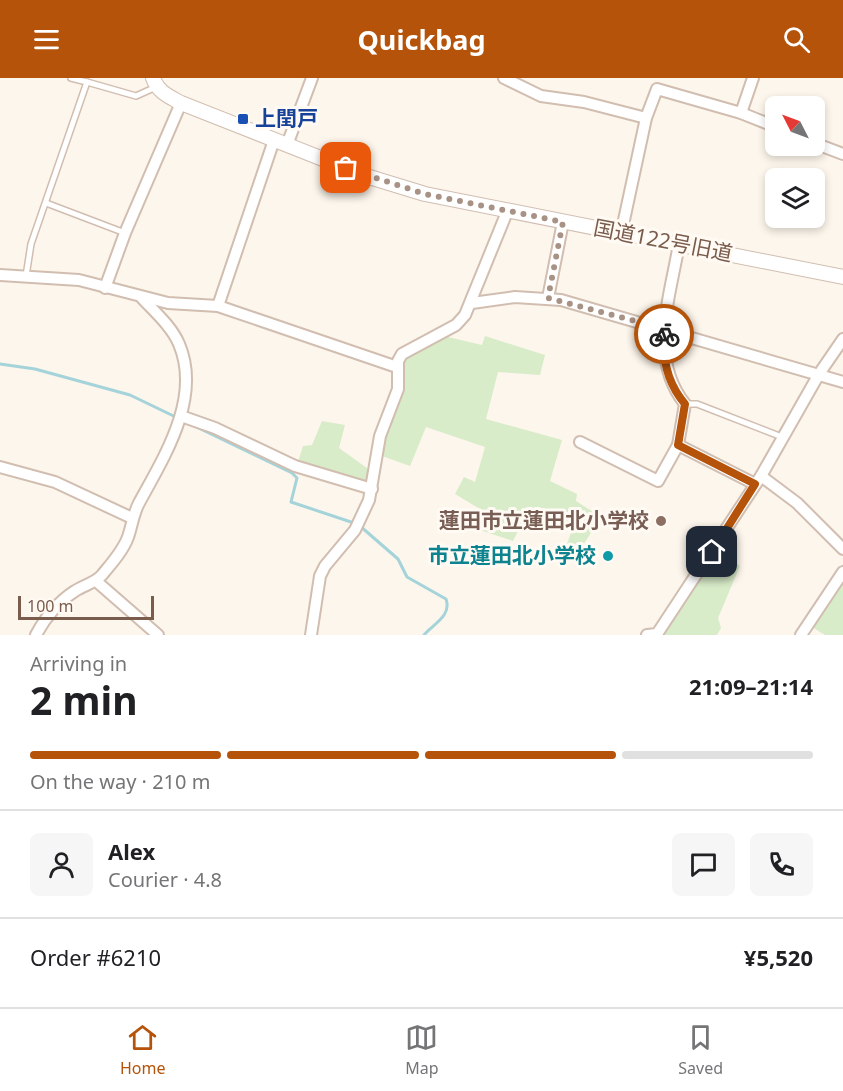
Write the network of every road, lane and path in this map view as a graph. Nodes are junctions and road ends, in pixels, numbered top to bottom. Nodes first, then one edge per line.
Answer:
1 (71, 78) edge
2 (312, 78) edge
3 (504, 78) edge
4 (753, 78) edge
5 (87, 82) junction
6 (155, 82) edge
7 (659, 83) edge
8 (180, 103) junction
9 (741, 113) junction
10 (646, 118) junction
11 (765, 123) edge
12 (281, 142) junction
13 (825, 147) edge
14 (843, 154) edge
15 (45, 203) junction
16 (507, 212) junction
17 (563, 222) junction
18 (125, 233) junction
19 (621, 234) junction
20 (679, 244) junction
21 (0, 275) edge
22 (843, 276) edge
23 (26, 278) junction
24 (105, 288) junction
25 (142, 298) junction
26 (548, 298) junction
27 (472, 303) junction
28 (219, 306) junction
29 (665, 329) junction
30 (843, 339) edge
31 (397, 367) junction
32 (819, 374) junction
33 (843, 382) edge
34 (685, 404) junction
35 (181, 416) junction
36 (783, 437) junction
37 (580, 442) dead end
38 (678, 445) junction
39 (0, 467) edge
40 (758, 480) junction
41 (372, 489) junction
42 (132, 518) junction
43 (843, 549) edge
44 (843, 572) edge
45 (96, 581) junction
46 (807, 633) edge
47 (36, 635) edge
48 (158, 635) edge
49 (311, 635) edge
50 (647, 635) edge

1 - 5 lane
2 - 12 street
3 - 10 street
4 - 9 street
5 - 6 lane
5 - 15 lane
6 - 8 street, 国道122号旧道
7 - 9 street
7 - 10 street
8 - 12 street, 国道122号旧道
8 - 18 street
9 - 11 street
10 - 19 street
12 - 16 street, 国道122号旧道
12 - 28 street
13 - 14 street
15 - 18 lane
15 - 23 lane
16 - 17 street, 国道122号旧道
16 - 27 street
17 - 19 street, 国道122号旧道
17 - 26 street
18 - 24 street
19 - 20 street, 国道122号旧道
20 - 22 street, 国道122号旧道
20 - 29 street
21 - 23 street
23 - 24 street
24 - 25 street
25 - 28 street
25 - 35 street
26 - 27 street
26 - 29 street
27 - 31 street
28 - 31 street
29 - 32 street
29 - 34 street
30 - 32 street
31 - 41 street
32 - 33 street
32 - 36 street
34 - 36 lane
34 - 38 street
35 - 41 street
35 - 42 street
36 - 40 street
37 - 38 street
38 - 40 street
39 - 42 street
40 - 43 street
40 - 50 street
41 - 49 street
42 - 45 street
44 - 46 street
45 - 47 street
45 - 48 street

